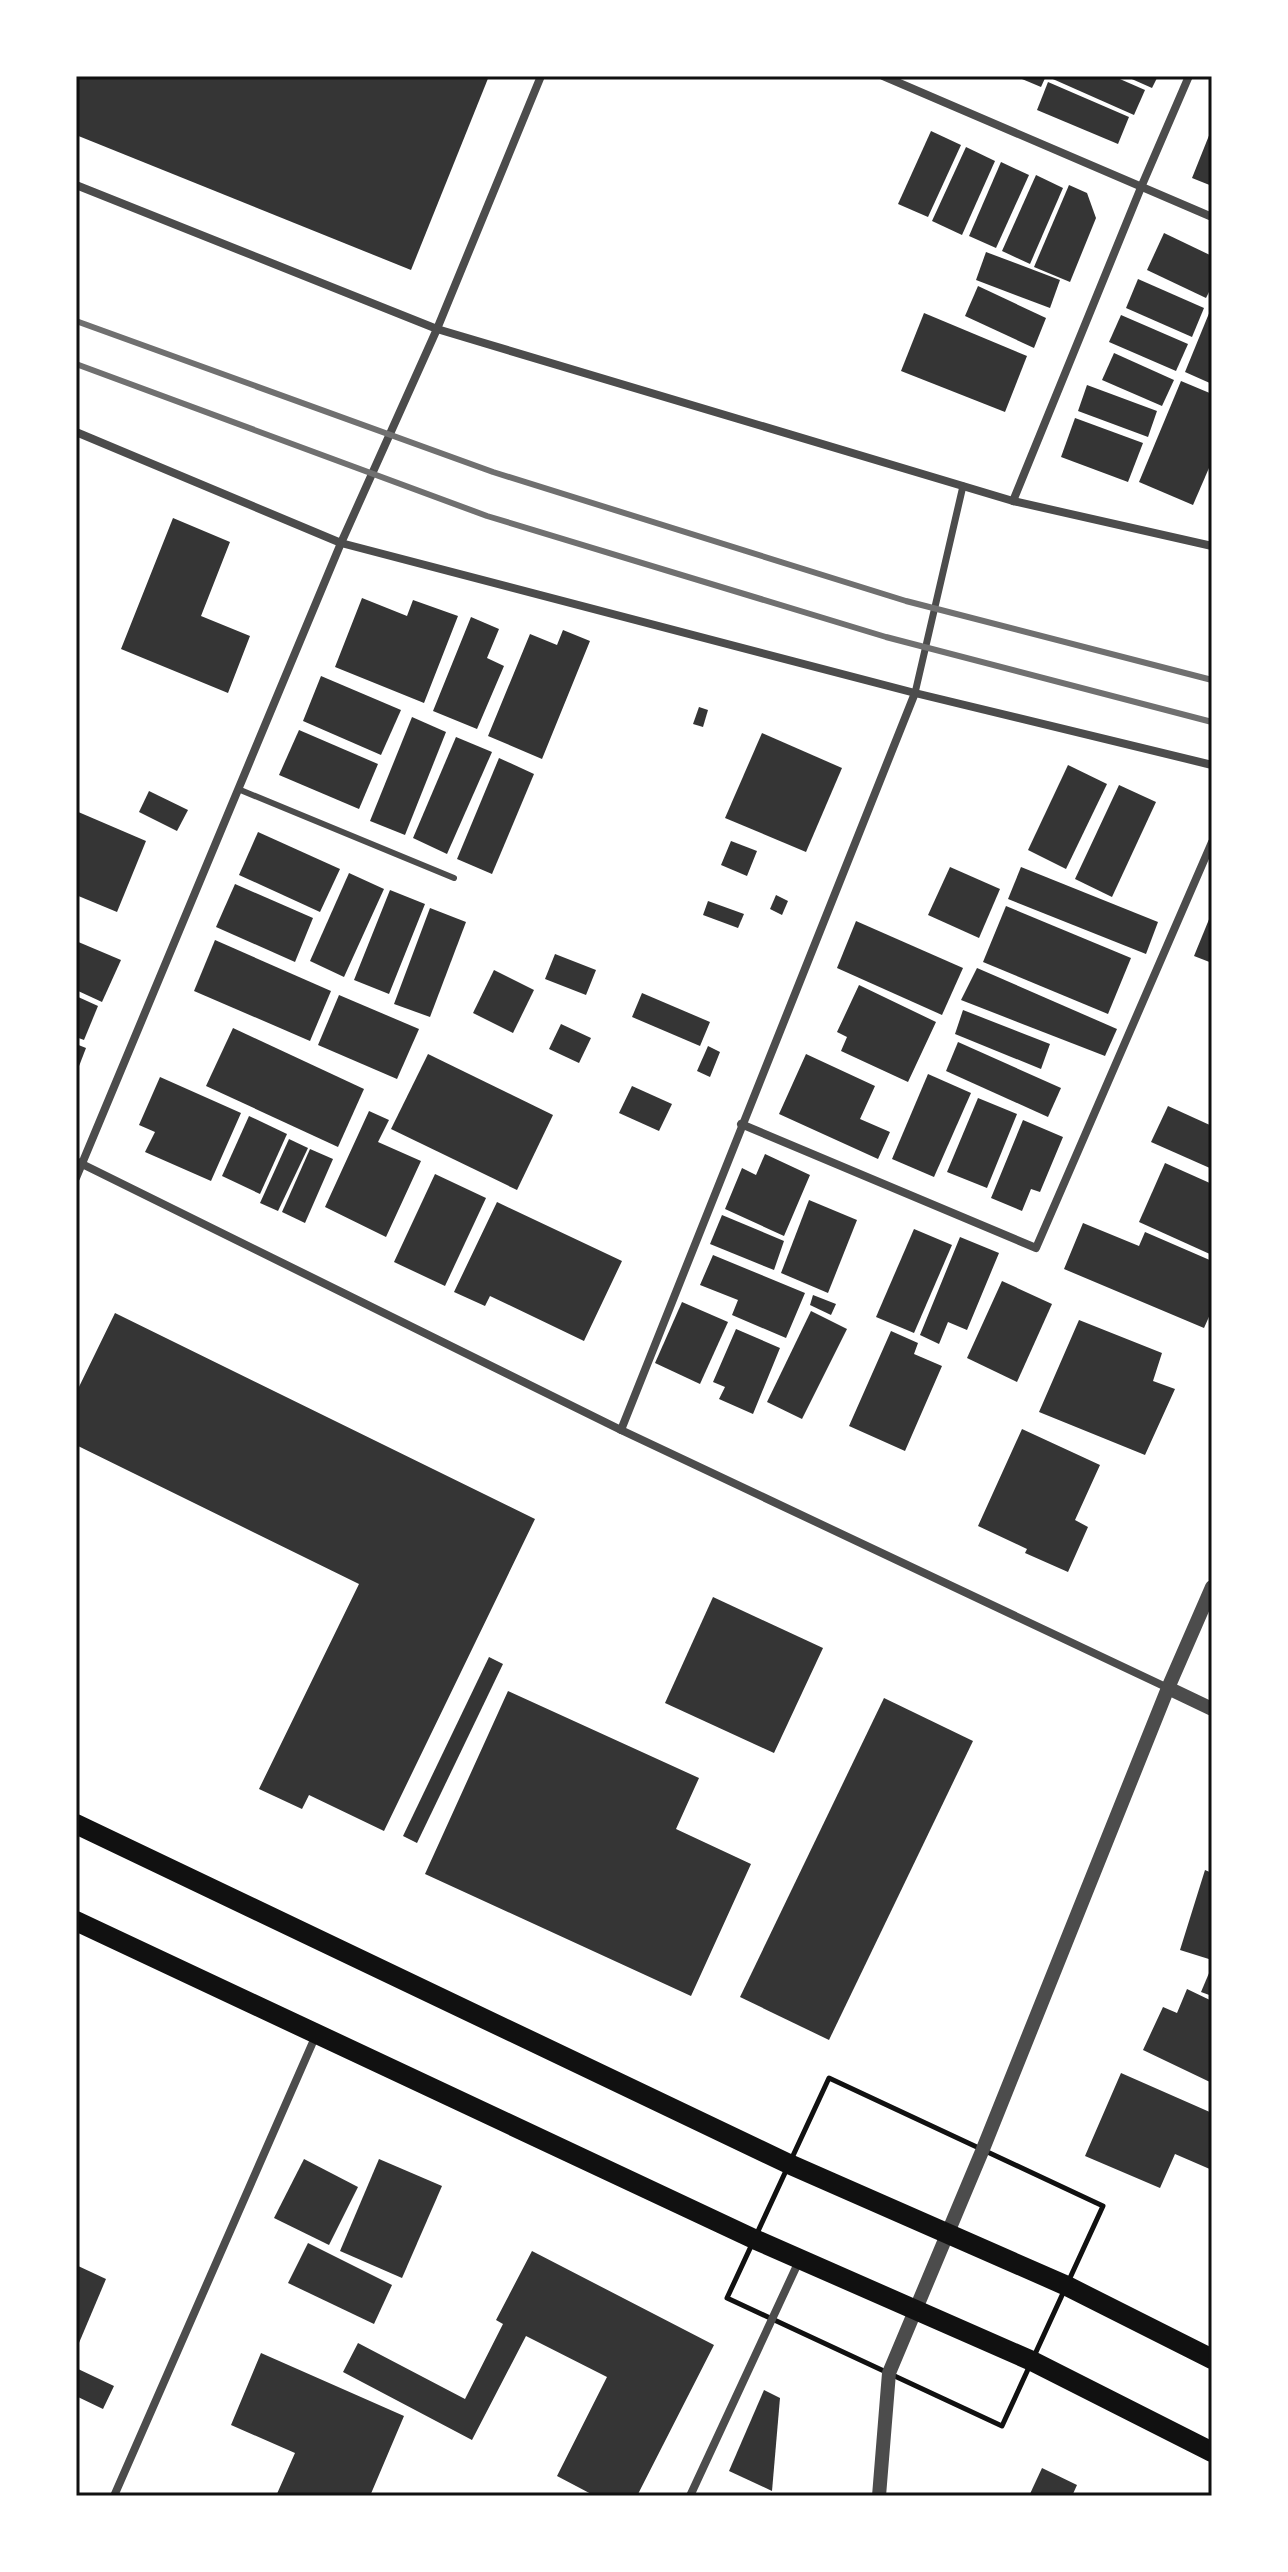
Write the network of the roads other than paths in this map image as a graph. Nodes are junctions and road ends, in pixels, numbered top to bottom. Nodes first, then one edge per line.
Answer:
1 (541, 76) edge
2 (883, 76) edge
3 (1189, 76) edge
4 (76, 185) edge
5 (1142, 185) junction
6 (1212, 217) edge
7 (437, 329) junction
8 (76, 432) edge
9 (963, 486) junction
10 (1013, 501) junction
11 (341, 543) junction
12 (1212, 546) edge
13 (915, 693) junction
14 (1212, 765) edge
15 (238, 789) junction
16 (1212, 842) edge
17 (454, 878) dead end
18 (741, 1124) junction
19 (79, 1163) edge
20 (76, 1178) edge
21 (621, 1430) junction
22 (1212, 1587) edge
23 (1168, 1688) junction
24 (1212, 1709) edge
25 (76, 1824) edge
26 (76, 1921) edge
27 (317, 2034) junction
28 (948, 2232) junction
29 (800, 2259) junction
30 (915, 2310) junction
31 (1212, 2359) edge
32 (1212, 2452) edge
33 (114, 2496) edge
34 (690, 2496) edge
35 (879, 2496) edge

1 - 7 street
2 - 5 street
3 - 5 street
4 - 7 street
5 - 6 street
5 - 10 street
7 - 9 street
7 - 11 street
8 - 11 street
9 - 10 street
9 - 13 street
10 - 12 street
11 - 13 street
11 - 15 street
13 - 14 street
13 - 18 street
15 - 17 lane
15 - 19 street
16 - 18 street
18 - 21 street
19 - 20 street
19 - 21 street
21 - 23 street
22 - 23 street
23 - 24 street
23 - 28 street
25 - 28 main road
26 - 27 main road
27 - 29 main road
27 - 33 street
28 - 30 street
28 - 31 main road
29 - 30 main road
29 - 34 street
30 - 32 main road
30 - 35 street

